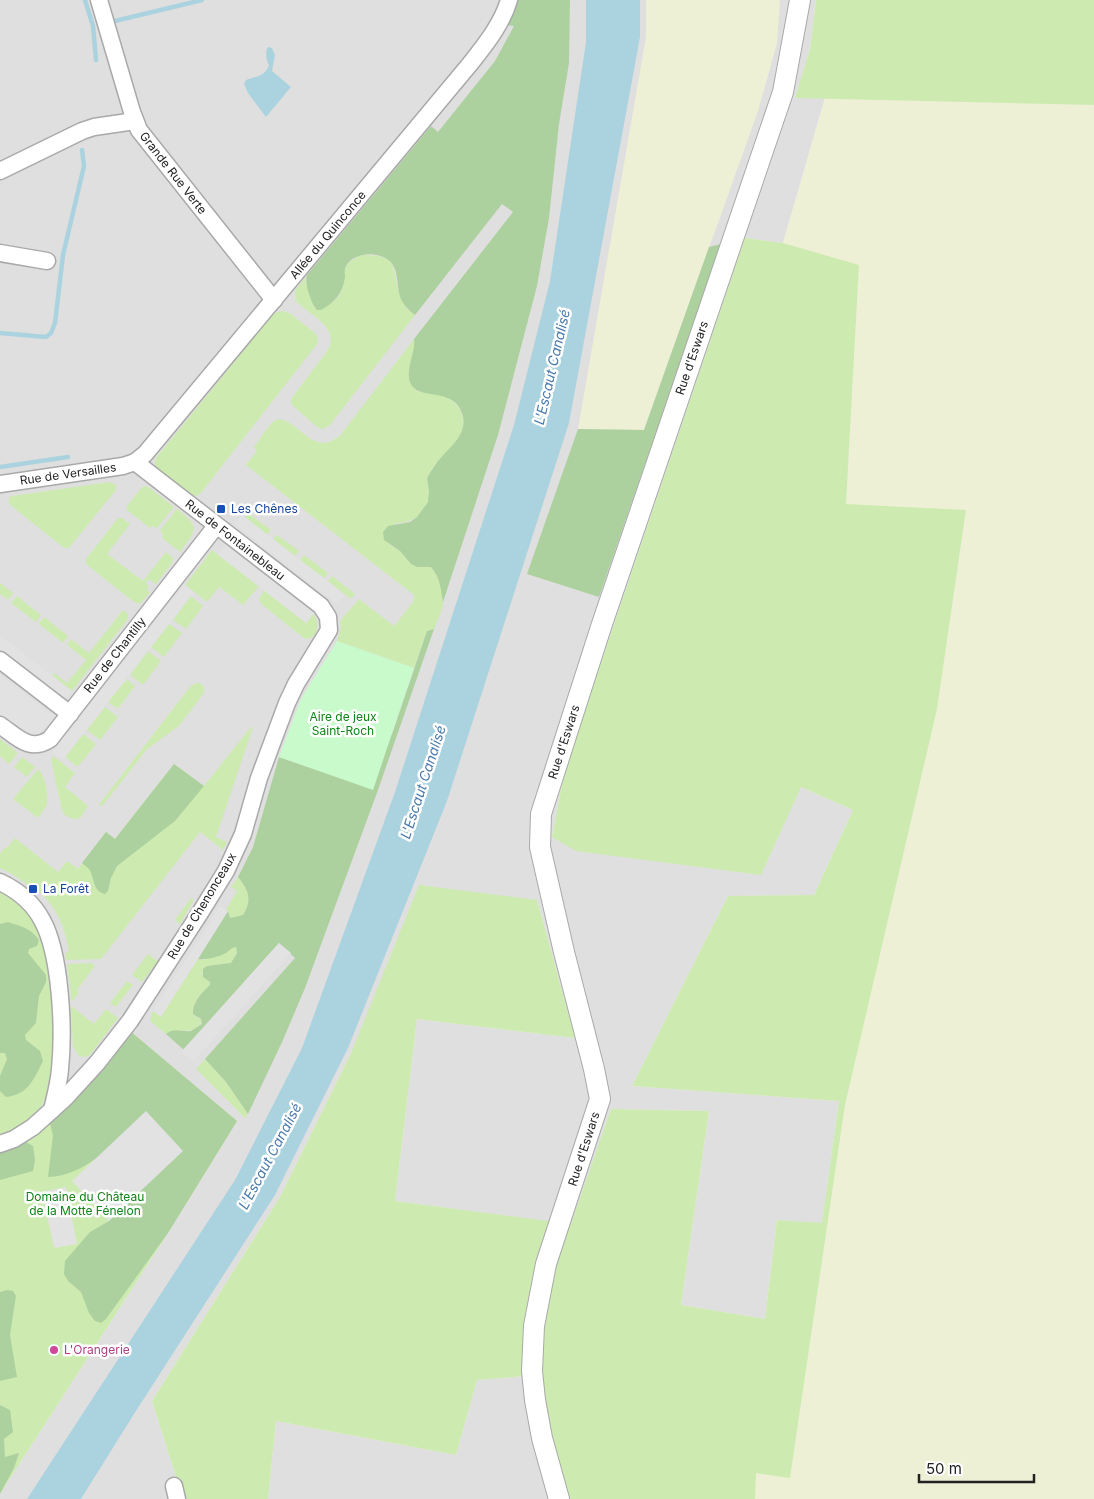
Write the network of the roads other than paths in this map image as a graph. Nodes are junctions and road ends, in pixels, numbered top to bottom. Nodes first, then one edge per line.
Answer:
1 (98, 0) edge
2 (509, 0) edge
3 (800, 0) edge
4 (135, 121) junction
5 (0, 171) edge
6 (0, 253) edge
7 (47, 261) dead end
8 (274, 300) junction
9 (135, 462) junction
10 (0, 484) edge
11 (216, 526) junction
12 (329, 621) joint
13 (0, 660) edge
14 (70, 714) junction
15 (0, 725) edge
16 (0, 882) edge
17 (52, 1110) junction
18 (0, 1144) edge
19 (559, 1499) edge

1 - 4 street, Grande Rue Verte
2 - 8 street, Allée du Quinconce
3 - 19 street, Rue d'Eswars
4 - 5 street
4 - 8 street, Grande Rue Verte
6 - 7 street
8 - 9 street, Allée du Quinconce
9 - 10 street, Rue de Versailles
9 - 11 street, Rue de Fontainebleau
11 - 12 street, Rue de Fontainebleau
11 - 14 street, Rue de Chantilly
12 - 17 street, Rue de Chenonceaux
13 - 14 street
14 - 15 street, Rue de Chantilly
16 - 17 street
17 - 18 street, Rue de Chenonceaux

